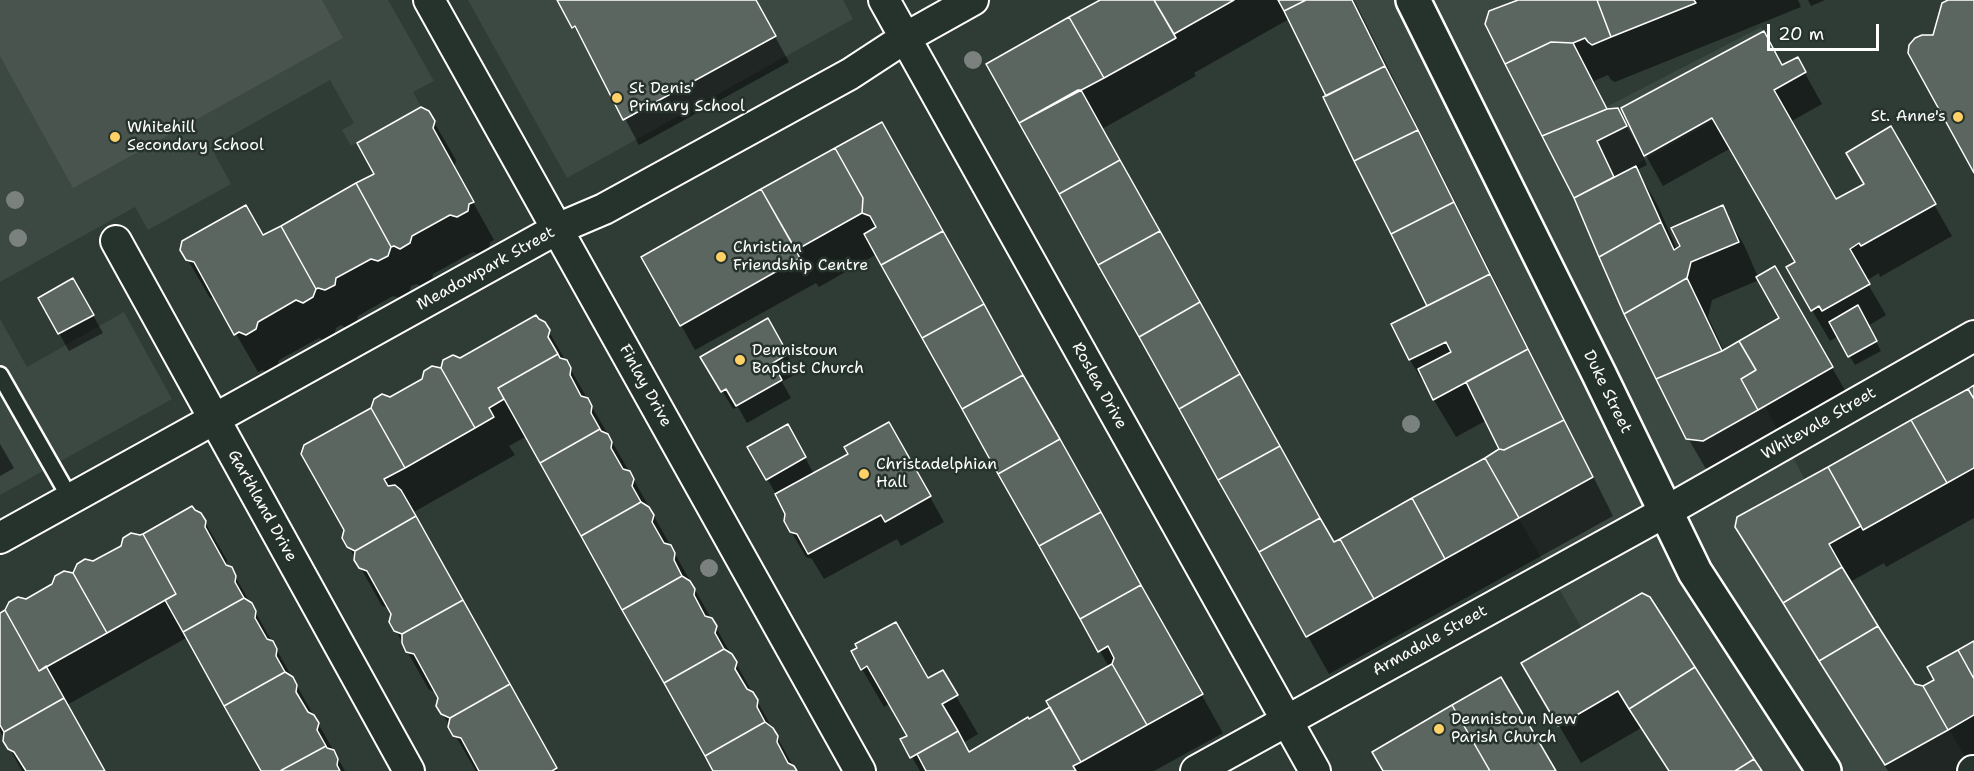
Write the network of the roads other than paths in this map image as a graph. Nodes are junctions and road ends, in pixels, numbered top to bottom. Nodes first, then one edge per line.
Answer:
1 (429, 0) edge
2 (884, 0) edge
3 (972, 0) edge
4 (1419, 2) edge
5 (905, 38) junction
6 (557, 229) junction
7 (116, 241) dead end
8 (1974, 336) edge
9 (0, 375) edge
10 (214, 419) junction
11 (70, 498) junction
12 (1665, 512) junction
13 (0, 538) edge
14 (1285, 720) junction
15 (409, 771) edge
16 (860, 771) edge
17 (1196, 771) edge
18 (1314, 771) edge
19 (1824, 771) edge

1 - 6 street, Finlay Drive
2 - 5 street, Roslea Drive
3 - 5 street, Meadowpark Street
4 - 12 street, Duke Street
5 - 6 street, Meadowpark Street
5 - 14 street, Roslea Drive
6 - 10 street, Meadowpark Street
6 - 16 street, Finlay Drive
7 - 10 street, Garthland Drive
8 - 12 street, Whitevale Street
9 - 11 lane
10 - 11 street, Meadowpark Street
10 - 15 street, Garthland Drive
11 - 13 street, Meadowpark Street
12 - 14 street, Armadale Street
12 - 19 street, Duke Street
14 - 17 street, Armadale Street
14 - 18 street, Roslea Drive

